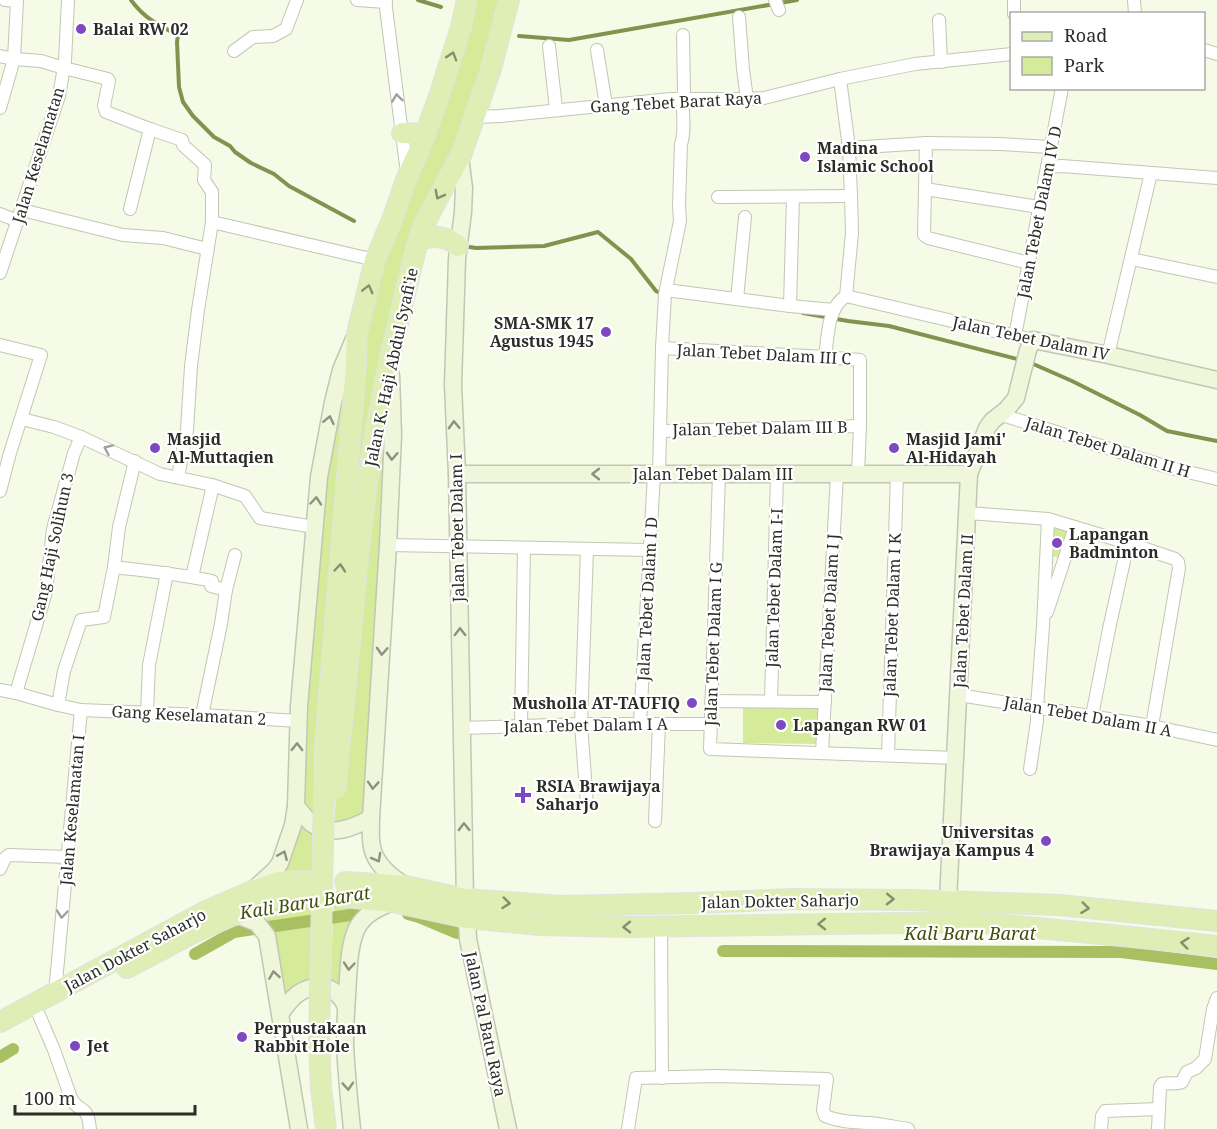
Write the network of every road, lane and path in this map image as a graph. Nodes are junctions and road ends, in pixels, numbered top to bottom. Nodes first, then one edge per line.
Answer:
1 (5, 0) edge
2 (68, 0) edge
3 (297, 0) edge
4 (357, 0) edge
5 (466, 0) edge
6 (509, 0) edge
7 (385, 1) edge
8 (739, 17) dead end
9 (939, 20) dead end
10 (683, 35) dead end
11 (549, 46) dead end
12 (597, 50) dead end
13 (234, 51) dead end
14 (1010, 54) edge
15 (0, 56) edge
16 (14, 59) junction
17 (940, 62) junction
18 (64, 68) junction
19 (840, 79) junction
20 (4, 80) edge
21 (1062, 90) edge
22 (682, 98) junction
23 (747, 99) junction
24 (606, 105) junction
25 (0, 108) edge
26 (556, 109) junction
27 (474, 117) junction
28 (150, 129) junction
29 (402, 133) junction
30 (426, 134) junction
31 (926, 143) junction
32 (1051, 147) junction
33 (849, 148) junction
34 (460, 157) junction
35 (1047, 168) junction
36 (1151, 173) junction
37 (407, 177) junction
38 (1217, 178) edge
39 (926, 189) junction
40 (851, 196) junction
41 (717, 197) dead end
42 (793, 197) junction
43 (1039, 207) junction
44 (130, 209) dead end
45 (0, 214) edge
46 (20, 215) junction
47 (745, 217) dead end
48 (212, 222) junction
49 (418, 241) junction
50 (458, 246) junction
51 (207, 249) junction
52 (378, 253) junction
53 (1131, 259) junction
54 (1029, 263) junction
55 (0, 273) edge
56 (1217, 277) edge
57 (666, 294) junction
58 (846, 296) junction
59 (737, 299) junction
60 (790, 306) junction
61 (832, 315) junction
62 (357, 333) junction
63 (1015, 336) junction
64 (0, 345) edge
65 (1031, 345) junction
66 (662, 348) junction
67 (1108, 355) junction
68 (390, 356) junction
69 (825, 357) junction
70 (1217, 380) edge
71 (999, 414) junction
72 (22, 419) junction
73 (860, 426) junction
74 (660, 431) junction
75 (81, 437) junction
76 (5, 452) edge
77 (135, 461) junction
78 (457, 474) junction
79 (656, 474) junction
80 (719, 474) junction
81 (777, 474) junction
82 (837, 474) junction
83 (858, 474) junction
84 (897, 474) junction
85 (969, 474) junction
86 (178, 477) junction
87 (1217, 479) edge
88 (212, 485) junction
89 (0, 491) edge
90 (968, 513) junction
91 (1048, 519) junction
92 (314, 527) junction
93 (1074, 527) junction
94 (1128, 543) junction
95 (388, 545) junction
96 (458, 546) junction
97 (524, 548) junction
98 (587, 549) junction
99 (649, 550) junction
100 (235, 555) dead end
101 (114, 567) junction
102 (167, 573) junction
103 (192, 577) junction
104 (226, 590) junction
105 (1043, 626) junction
106 (343, 631) junction
107 (0, 690) edge
108 (16, 693) junction
109 (959, 695) junction
110 (711, 701) junction
111 (771, 701) junction
112 (825, 702) junction
113 (58, 705) junction
114 (1037, 707) junction
115 (81, 710) junction
116 (147, 712) junction
117 (202, 715) junction
118 (1092, 716) junction
119 (298, 721) junction
120 (640, 723) junction
121 (581, 724) junction
122 (658, 724) junction
123 (711, 724) junction
124 (521, 726) junction
125 (1152, 726) junction
126 (462, 728) junction
127 (1217, 740) edge
128 (332, 747) junction
129 (822, 753) junction
130 (888, 755) junction
131 (956, 758) junction
132 (1030, 770) dead end
133 (587, 805) dead end
134 (296, 806) junction
135 (371, 818) junction
136 (655, 821) dead end
137 (68, 857) junction
138 (0, 869) edge
139 (406, 886) junction
140 (250, 892) junction
141 (948, 901) junction
142 (388, 904) junction
143 (466, 909) junction
144 (1134, 914) junction
145 (242, 916) junction
146 (1217, 921) edge
147 (661, 926) junction
148 (1132, 937) junction
149 (1217, 946) edge
150 (55, 993) junction
151 (1217, 998) edge
152 (346, 1007) junction
153 (280, 1014) junction
154 (39, 1015) junction
155 (0, 1022) edge
156 (0, 1036) edge
157 (662, 1078) junction
158 (1159, 1109) junction
159 (857, 1126) edge
160 (90, 1129) edge
161 (298, 1129) edge
162 (326, 1129) edge
163 (337, 1129) edge
164 (352, 1129) edge
165 (508, 1129) edge
166 (628, 1129) edge
167 (908, 1129) edge
168 (1101, 1129) edge
169 (1158, 1129) edge

1 - 16 street
2 - 18 street, Jalan Keselamatan
3 - 13 street
4 - 7 street
30 -> 5 main road, Jalan K. Haji Abdul Syafi'ie
6 - 27 main road, Jalan K. Haji Abdul Syafi'ie
29 -> 7 street
8 - 23 street
9 - 17 street
10 - 22 street, Jalan Tebet Dalam I D
11 - 26 street
12 - 24 street
14 - 17 street, Gang Tebet Barat Raya
15 - 16 street
16 - 18 street
16 - 20 street
17 - 19 street, Gang Tebet Barat Raya
18 - 28 street
18 - 46 street, Jalan Keselamatan
19 - 23 street, Gang Tebet Barat Raya
19 - 33 street
20 - 25 street
21 - 32 street, Jalan Tebet Dalam IV D
22 - 23 street, Gang Tebet Barat Raya
22 - 24 street, Gang Tebet Barat Raya
22 - 57 street, Jalan Tebet Dalam I D
24 - 26 street, Gang Tebet Barat Raya
26 - 27 street, Gang Tebet Barat Raya
27 - 34 main road, Jalan K. Haji Abdul Syafi'ie
28 - 44 street
28 - 48 street
29 - 30 main road
29 - 37 street
30 - 37 main road, Jalan K. Haji Abdul Syafi'ie
31 - 32 street
31 - 33 street
31 - 39 street
32 - 35 street, Jalan Tebet Dalam IV D
33 - 40 street
34 -> 49 main road, Jalan K. Haji Abdul Syafi'ie
34 - 50 street, Jalan Tebet Dalam I
35 - 36 street
35 - 43 street, Jalan Tebet Dalam IV D
36 - 38 street
36 - 53 street
37 - 52 main road, Jalan K. Haji Abdul Syafi'ie
39 - 43 street
39 - 54 street
40 - 42 street
40 - 58 street
41 - 42 street
42 - 60 street
43 - 54 street, Jalan Tebet Dalam IV D
45 - 46 street
46 - 51 street
46 - 55 street, Jalan Keselamatan
47 - 59 street
48 - 51 street
48 - 52 street
49 - 50 main road
49 - 68 main road, Jalan K. Haji Abdul Syafi'ie
78 -> 50 street, Jalan Tebet Dalam I
51 - 86 street
62 -> 52 main road, Jalan K. Haji Abdul Syafi'ie
53 - 56 street
53 - 67 street
54 - 63 street, Jalan Tebet Dalam IV D
57 - 59 street
57 - 66 street, Jalan Tebet Dalam I D
58 - 61 street
58 - 63 street, Jalan Tebet Dalam IV
59 - 60 street
60 - 61 street
61 - 69 street
92 -> 62 street
106 -> 62 main road, Jalan K. Haji Abdul Syafi'ie
63 - 65 street, Jalan Tebet Dalam IV
64 - 72 street
65 - 67 street, Jalan Tebet Dalam IV
65 - 71 street, Jalan Tebet Dalam II
66 - 69 street, Jalan Tebet Dalam III C
66 - 74 street, Jalan Tebet Dalam I D
67 - 70 street, Jalan Tebet Dalam IV
68 -> 95 street
68 - 106 main road, Jalan K. Haji Abdul Syafi'ie
69 - 73 street, Jalan Tebet Dalam III C
71 - 85 street, Jalan Tebet Dalam II
71 - 87 street, Jalan Tebet Dalam II H
72 - 75 street
72 - 76 street
73 - 74 street, Jalan Tebet Dalam III B
73 - 83 street, Jalan Tebet Dalam III C
74 - 79 street, Jalan Tebet Dalam I D
77 -> 75 street
75 - 108 street, Gang Haji Solihun 3
76 - 89 street
77 - 86 street
77 - 101 street
79 -> 78 street, Jalan Tebet Dalam III
78 - 96 street, Jalan Tebet Dalam I
79 - 80 street, Jalan Tebet Dalam III
79 - 99 street, Jalan Tebet Dalam I D
80 - 81 street, Jalan Tebet Dalam III
80 - 110 street, Jalan Tebet Dalam I G
81 - 82 street, Jalan Tebet Dalam III
81 - 111 street, Jalan Tebet Dalam I-I
82 - 83 street, Jalan Tebet Dalam III
82 - 112 street, Jalan Tebet Dalam I J
83 - 84 street, Jalan Tebet Dalam III
84 - 85 street, Jalan Tebet Dalam III
84 - 130 street, Jalan Tebet Dalam I K
85 - 90 street, Jalan Tebet Dalam II
86 - 88 street
88 - 92 street
88 - 103 street
90 - 91 street
90 - 109 street, Jalan Tebet Dalam II
91 - 93 street
91 - 105 street
92 - 119 street
93 - 94 street
93 - 105 street
94 - 118 street
94 - 125 street
95 - 96 street
95 -> 135 street
96 - 97 street
126 -> 96 street, Jalan Tebet Dalam I
97 - 98 street
97 - 124 street
98 - 99 street
98 - 121 street
99 - 120 street, Jalan Tebet Dalam I D
100 - 104 street
101 - 102 street
101 - 113 street
102 - 103 street
102 - 116 street
103 - 104 street
104 - 117 street
105 - 114 street
106 - 128 main road, Jalan K. Haji Abdul Syafi'ie
107 - 108 street
108 - 113 street
109 - 114 street, Jalan Tebet Dalam II A
109 - 131 street, Jalan Tebet Dalam II
110 - 111 street
110 - 123 street, Jalan Tebet Dalam I G
111 - 112 street
112 - 129 street, Jalan Tebet Dalam I J
113 - 115 street
114 - 118 street, Jalan Tebet Dalam II A
114 - 132 street
115 - 116 street, Gang Keselamatan 2
115 - 137 street, Jalan Keselamatan I
116 - 117 street, Gang Keselamatan 2
117 - 119 street, Gang Keselamatan 2
118 - 125 street, Jalan Tebet Dalam II A
134 -> 119 street
120 - 121 street, Jalan Tebet Dalam I A
120 - 122 street, Jalan Tebet Dalam I A
121 - 124 street, Jalan Tebet Dalam I A
121 - 133 street
122 - 123 street, Jalan Tebet Dalam I A
122 - 136 street
123 - 129 street, Jalan Tebet Dalam I G
124 - 126 street, Jalan Tebet Dalam I A
125 - 127 street, Jalan Tebet Dalam II A
143 -> 126 street, Jalan Tebet Dalam I
128 - 162 main road, bridge
128 - 163 main road, bridge
129 - 130 street, Jalan Tebet Dalam I G
130 - 131 street, Jalan Tebet Dalam I G
131 - 141 street, Jalan Tebet Dalam II
134 - 135 street
140 -> 134 street
135 -> 139 street
137 - 138 street
137 -> 150 street, Jalan Keselamatan I
139 - 142 main road, Jalan Dokter Saharjo
139 - 143 main road, Jalan Dokter Saharjo
140 - 145 main road, Jalan Dokter Saharjo
140 - 150 main road, Jalan Dokter Saharjo
143 -> 141 main road, Jalan Dokter Saharjo
141 -> 144 main road, Jalan Dokter Saharjo
142 - 143 main road, Jalan Dokter Saharjo
142 -> 152 street
147 -> 143 main road, Jalan Dokter Saharjo
143 - 165 street, Jalan Pal Batu Raya
144 - 146 main road, Jalan Dokter Saharjo
144 - 148 main road
153 -> 145 street
145 - 154 main road, Jalan Dokter Saharjo
148 -> 147 main road, Jalan Dokter Saharjo
147 - 157 street
149 -> 148 main road, Jalan Dokter Saharjo
150 - 155 main road, Jalan Dokter Saharjo
151 - 158 street
152 - 153 street
152 -> 164 street
153 - 161 street
154 - 156 main road, Jalan Dokter Saharjo
154 - 160 street
157 - 159 street
157 - 166 street
158 - 168 street
158 - 169 street
159 - 167 street

